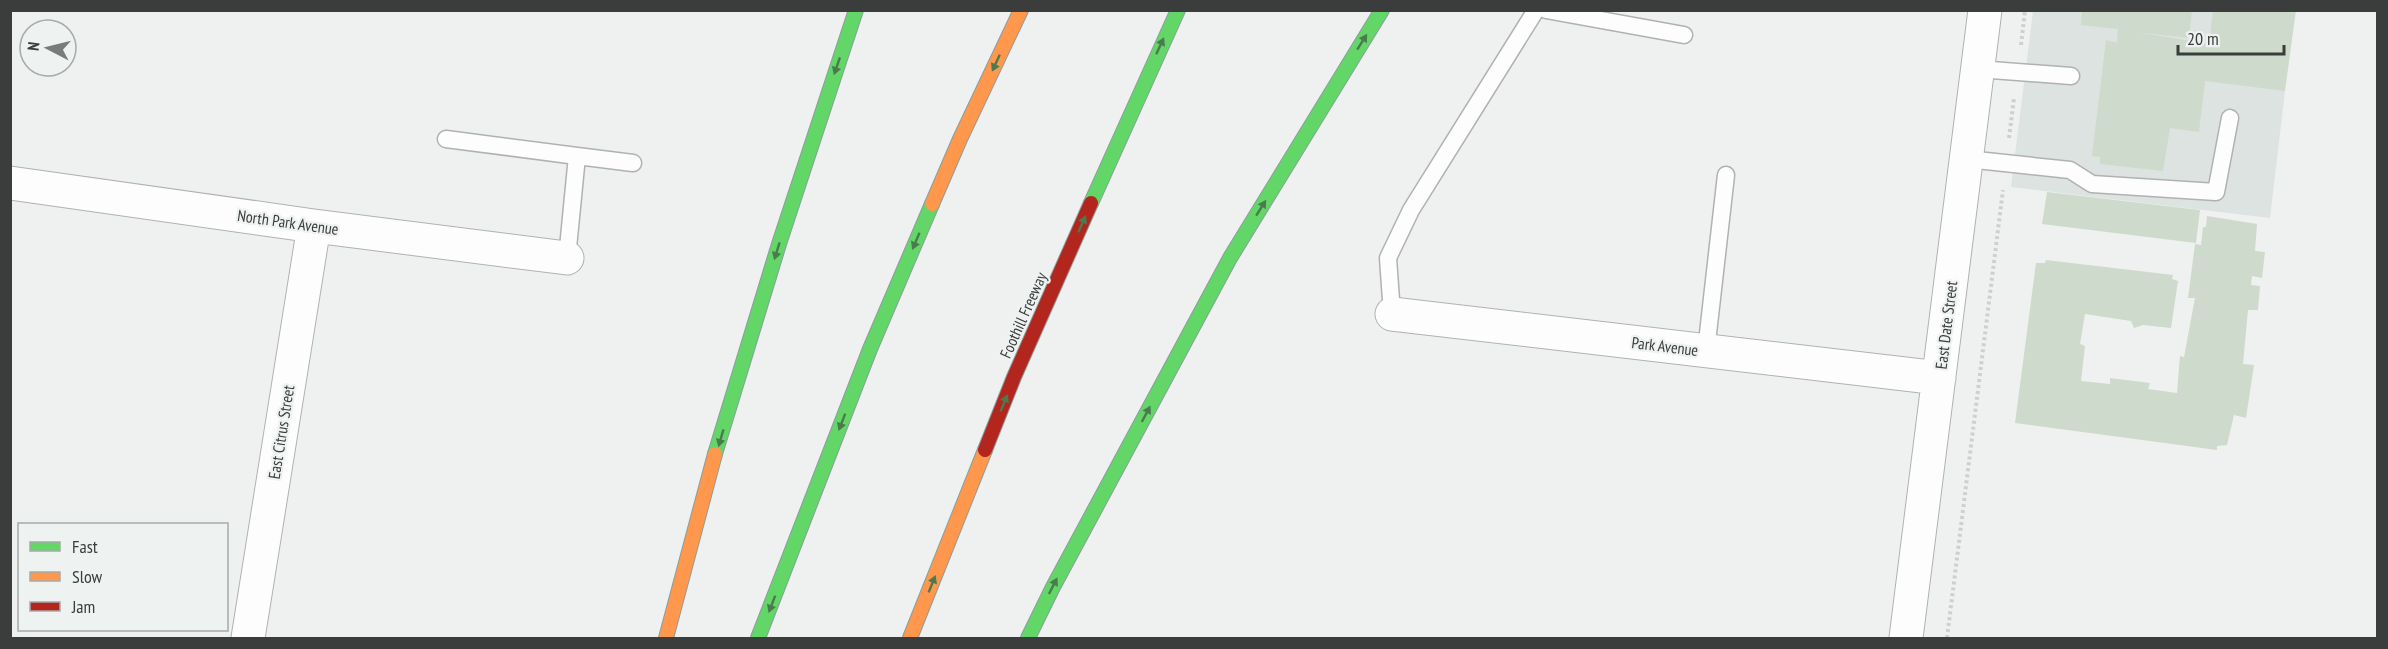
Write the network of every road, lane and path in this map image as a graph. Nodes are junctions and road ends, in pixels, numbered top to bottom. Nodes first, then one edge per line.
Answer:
1 (856, 10) edge
2 (1021, 10) edge
3 (1178, 10) edge
4 (1382, 10) edge
5 (1536, 10) edge
6 (1546, 10) edge
7 (1985, 10) edge
8 (2025, 10) edge
9 (1684, 35) dead end
10 (1978, 69) junction
11 (2017, 72) junction
12 (2071, 76) dead end
13 (2230, 118) dead end
14 (447, 139) dead end
15 (577, 156) junction
16 (1967, 159) junction
17 (633, 163) dead end
18 (2006, 163) junction
19 (1726, 175) dead end
20 (10, 183) edge
21 (314, 226) junction
22 (567, 258) joint
23 (1392, 314) joint
24 (1706, 351) junction
25 (1939, 378) junction
26 (248, 639) edge
27 (666, 639) edge
28 (758, 639) edge
29 (910, 639) edge
30 (1028, 639) edge
31 (1906, 639) edge
32 (1947, 639) edge

1 -> 27 highway
2 -> 28 highway
29 -> 3 highway, Foothill Freeway
30 -> 4 highway
5 - 23 lane
6 - 9 lane
7 - 10 street, East Date Street
8 - 11 path
10 - 11 lane
10 - 16 street, East Date Street
11 - 12 lane
11 - 18 path
13 - 18 lane
14 - 15 lane
15 - 17 lane
15 - 22 lane
16 - 18 lane
16 - 25 street, East Date Street
18 - 32 path
19 - 24 lane
20 - 21 street, North Park Avenue
21 - 22 street, North Park Avenue
21 - 26 street, East Citrus Street
23 - 24 street, Park Avenue
24 - 25 street, Park Avenue
25 - 31 street, East Date Street

